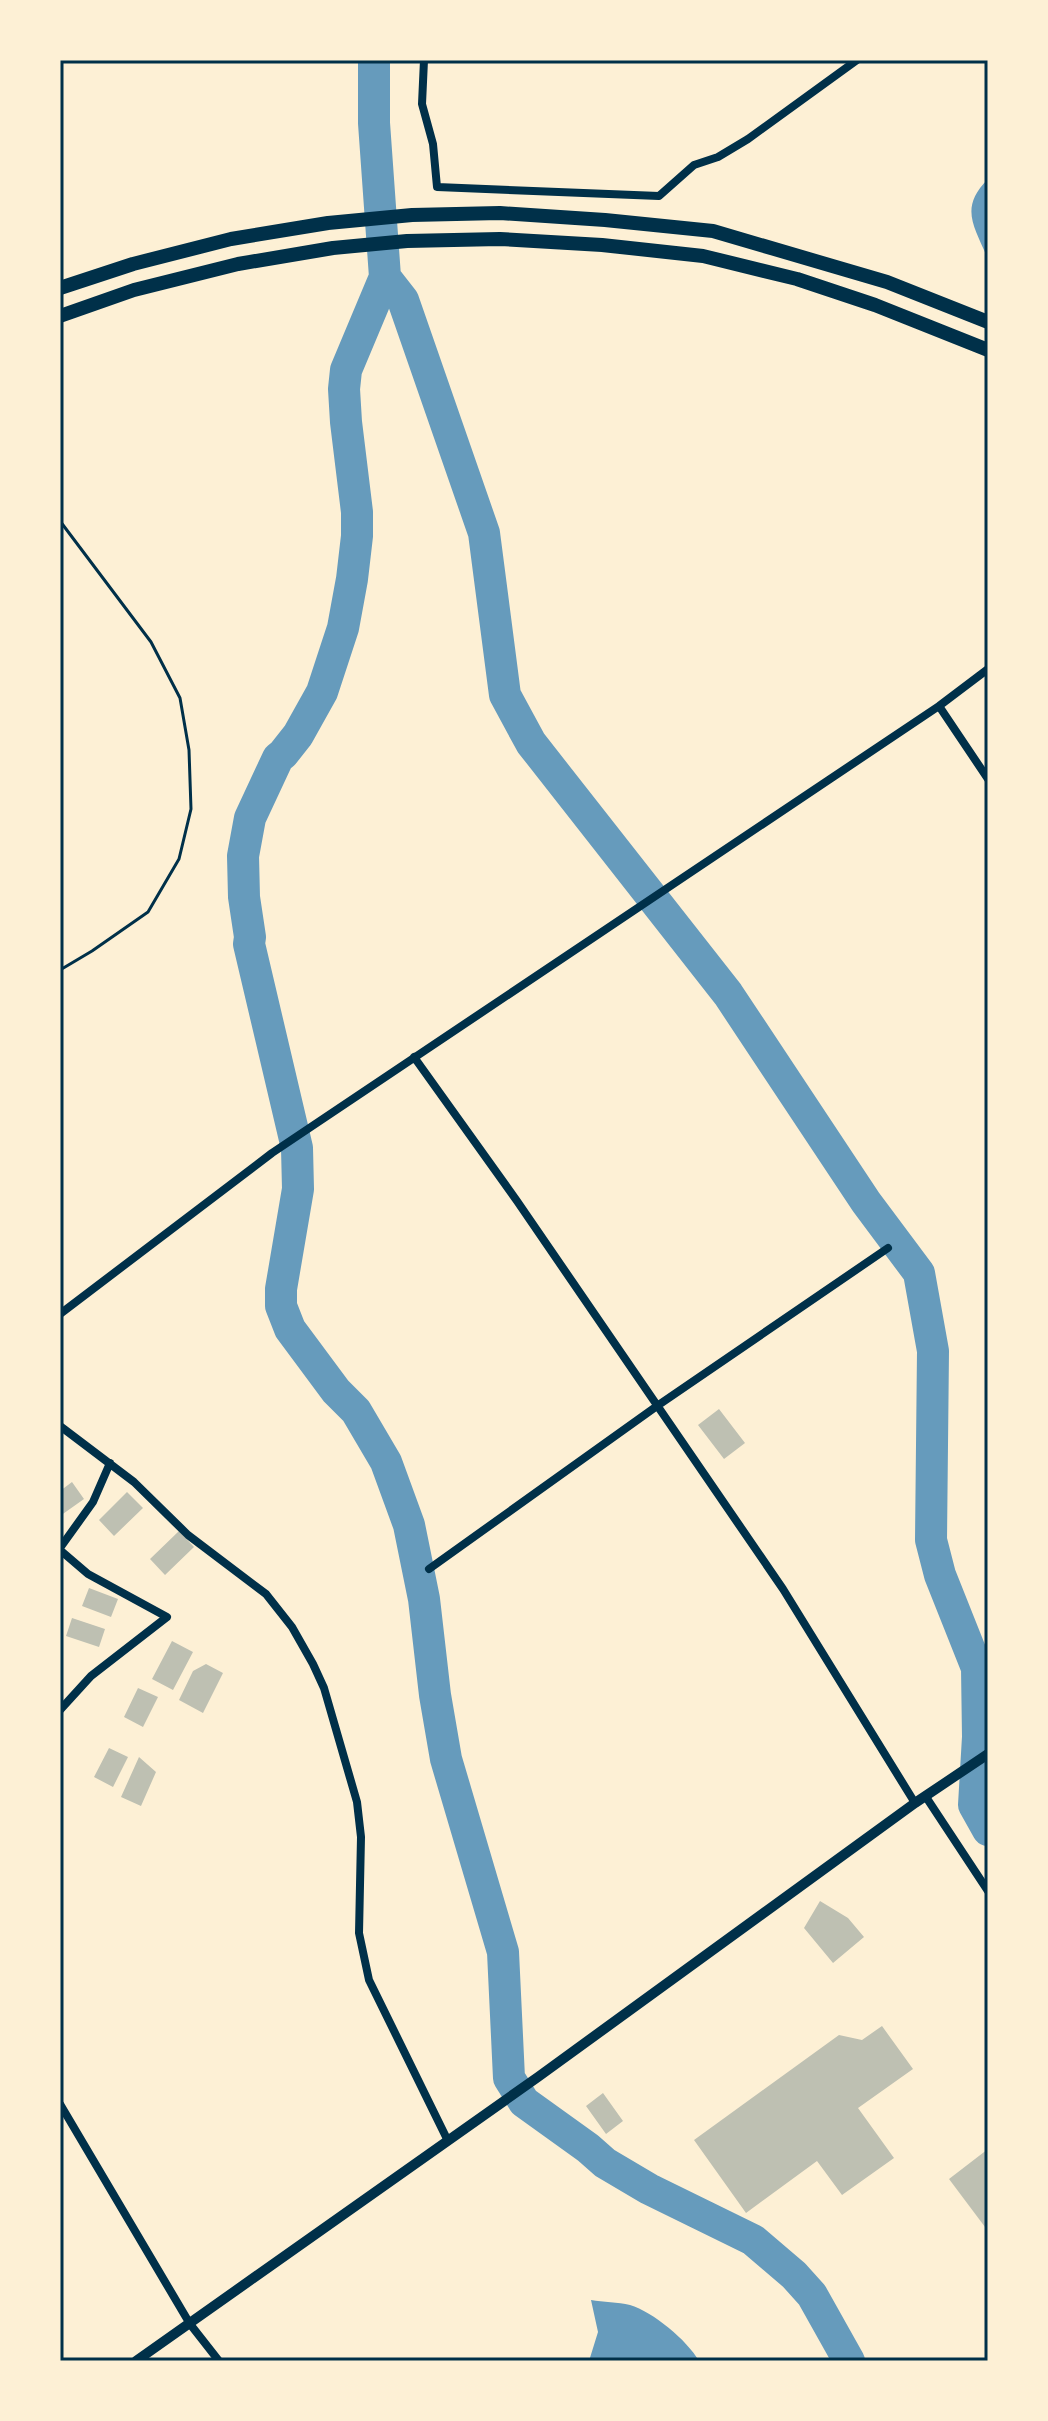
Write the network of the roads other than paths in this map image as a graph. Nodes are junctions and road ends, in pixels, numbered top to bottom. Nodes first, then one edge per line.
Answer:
1 (424, 60) edge
2 (857, 60) edge
3 (60, 288) edge
4 (60, 316) edge
5 (988, 322) edge
6 (988, 350) edge
7 (988, 669) edge
8 (939, 706) junction
9 (988, 779) edge
10 (414, 1057) junction
11 (888, 1248) dead end
12 (60, 1314) edge
13 (657, 1406) junction
14 (60, 1426) edge
15 (110, 1463) junction
16 (60, 1549) edge
17 (429, 1569) dead end
18 (60, 1710) edge
19 (985, 1757) edge
20 (926, 1797) junction
21 (915, 1803) junction
22 (988, 1891) edge
23 (60, 2104) edge
24 (448, 2141) junction
25 (190, 2324) junction
26 (136, 2361) edge
27 (219, 2361) edge

1 - 2 street
3 - 5 highway
4 - 6 highway
7 - 8 street
8 - 9 street
8 - 10 street
10 - 12 street
10 - 13 street
11 - 13 street
13 - 17 street
13 - 21 street
14 - 15 street
15 - 16 street
15 - 24 street
16 - 18 street
19 - 20 street
20 - 21 street
20 - 22 street
21 - 24 street
23 - 25 street
24 - 25 street
25 - 26 street
25 - 27 street

